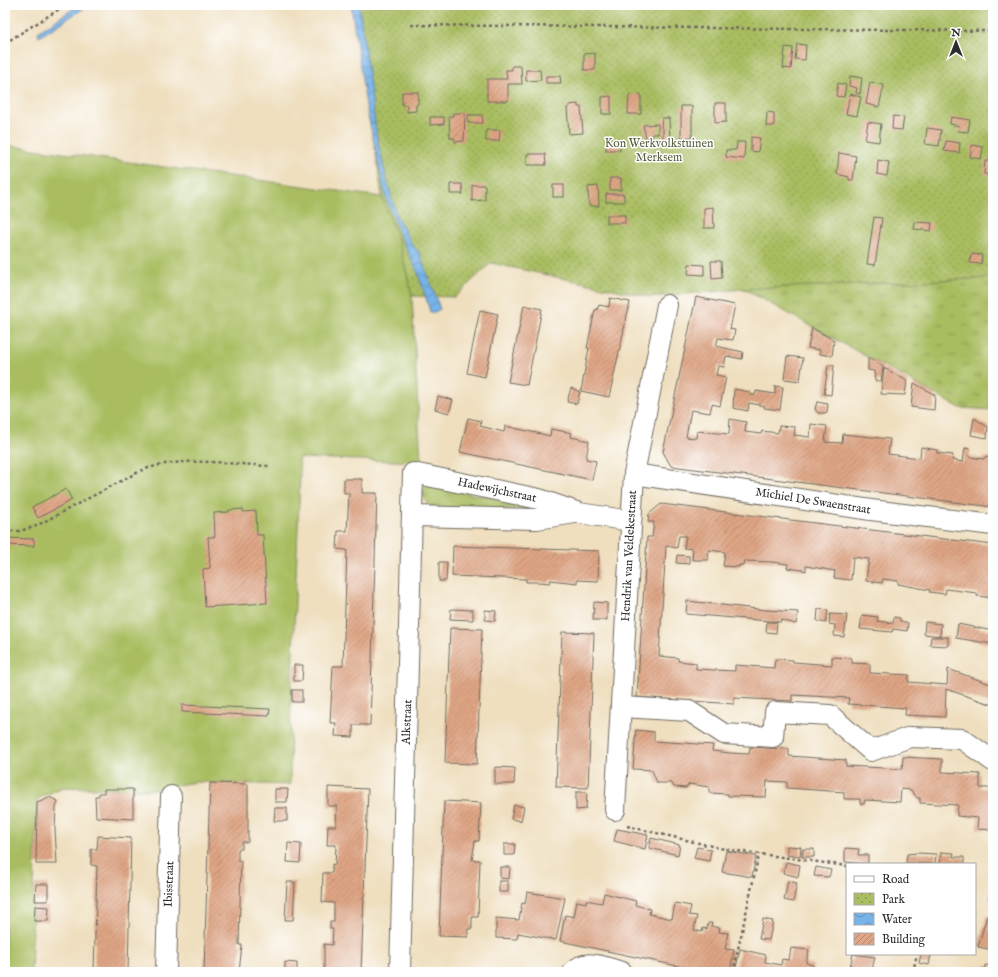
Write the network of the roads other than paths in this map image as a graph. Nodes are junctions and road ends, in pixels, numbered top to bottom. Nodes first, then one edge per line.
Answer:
1 (667, 305) dead end
2 (413, 473) joint
3 (634, 474) junction
4 (579, 513) junction
5 (413, 516) junction
6 (630, 521) junction
7 (993, 525) edge
8 (622, 707) junction
9 (993, 761) edge
10 (172, 796) dead end
11 (615, 810) road end
12 (166, 972) edge
13 (400, 972) edge
14 (573, 972) edge
15 (622, 972) edge

1 - 3 street, Hendrik van Veldekestraat
2 - 4 street, Hadewijchstraat
2 - 5 street, Alkstraat
3 - 6 street, Hendrik van Veldekestraat
3 - 7 street, Michiel De Swaenstraat
4 - 5 street, Hadewijchstraat
4 - 6 street, Hadewijchstraat
5 - 13 street, Alkstraat
6 - 8 street, Hendrik van Veldekestraat
8 - 9 street
8 - 11 street, Hendrik van Veldekestraat
10 - 12 street, Ibisstraat
14 - 15 street

